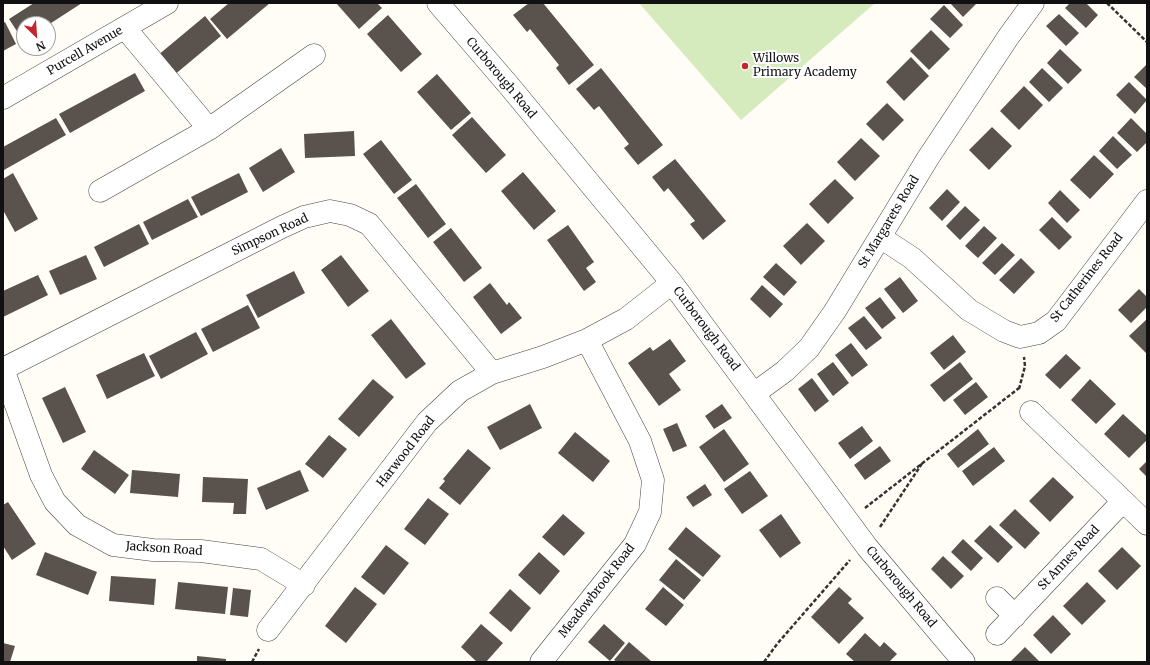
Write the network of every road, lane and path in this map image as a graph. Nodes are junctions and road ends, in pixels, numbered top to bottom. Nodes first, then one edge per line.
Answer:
1 (438, 3) edge
2 (1033, 3) edge
3 (1107, 3) edge
4 (154, 6) edge
5 (125, 28) junction
6 (1147, 42) edge
7 (314, 55) dead end
8 (3, 98) edge
9 (210, 129) junction
10 (100, 191) dead end
11 (1147, 201) edge
12 (880, 237) junction
13 (672, 283) junction
14 (1020, 337) junction
15 (586, 340) junction
16 (3, 369) edge
17 (492, 373) junction
18 (755, 393) junction
19 (1035, 422) dead end
20 (923, 462) junction
21 (1123, 501) junction
22 (848, 521) junction
23 (1147, 524) edge
24 (867, 547) junction
25 (304, 585) junction
26 (997, 598) dead end
27 (1015, 616) junction
28 (268, 630) dead end
29 (997, 634) dead end
30 (541, 662) edge
31 (764, 662) edge
32 (964, 662) edge

1 - 13 street, Curborough Road
2 - 12 street, St Margarets Road
3 - 6 path
4 - 5 street, Purcell Avenue
5 - 8 street, Purcell Avenue
5 - 9 street
7 - 9 street
9 - 10 street
11 - 14 street, St Catherines Road
12 - 14 street
12 - 18 street, St Margarets Road
13 - 15 street, Harwood Road
13 - 18 street, Curborough Road
14 - 20 path
15 - 17 street, Harwood Road
15 - 30 street, Meadowbrook Road
16 - 17 street, Simpson Road
16 - 25 street, Jackson Road
17 - 25 street, Harwood Road
18 - 22 street, Curborough Road
19 - 21 street
20 - 22 path
20 - 24 path
21 - 23 street
21 - 27 street, St Annes Road
22 - 24 street, Curborough Road
24 - 31 path
24 - 32 street, Curborough Road
25 - 28 street, Harwood Road
26 - 27 street
27 - 29 street, St Annes Road

